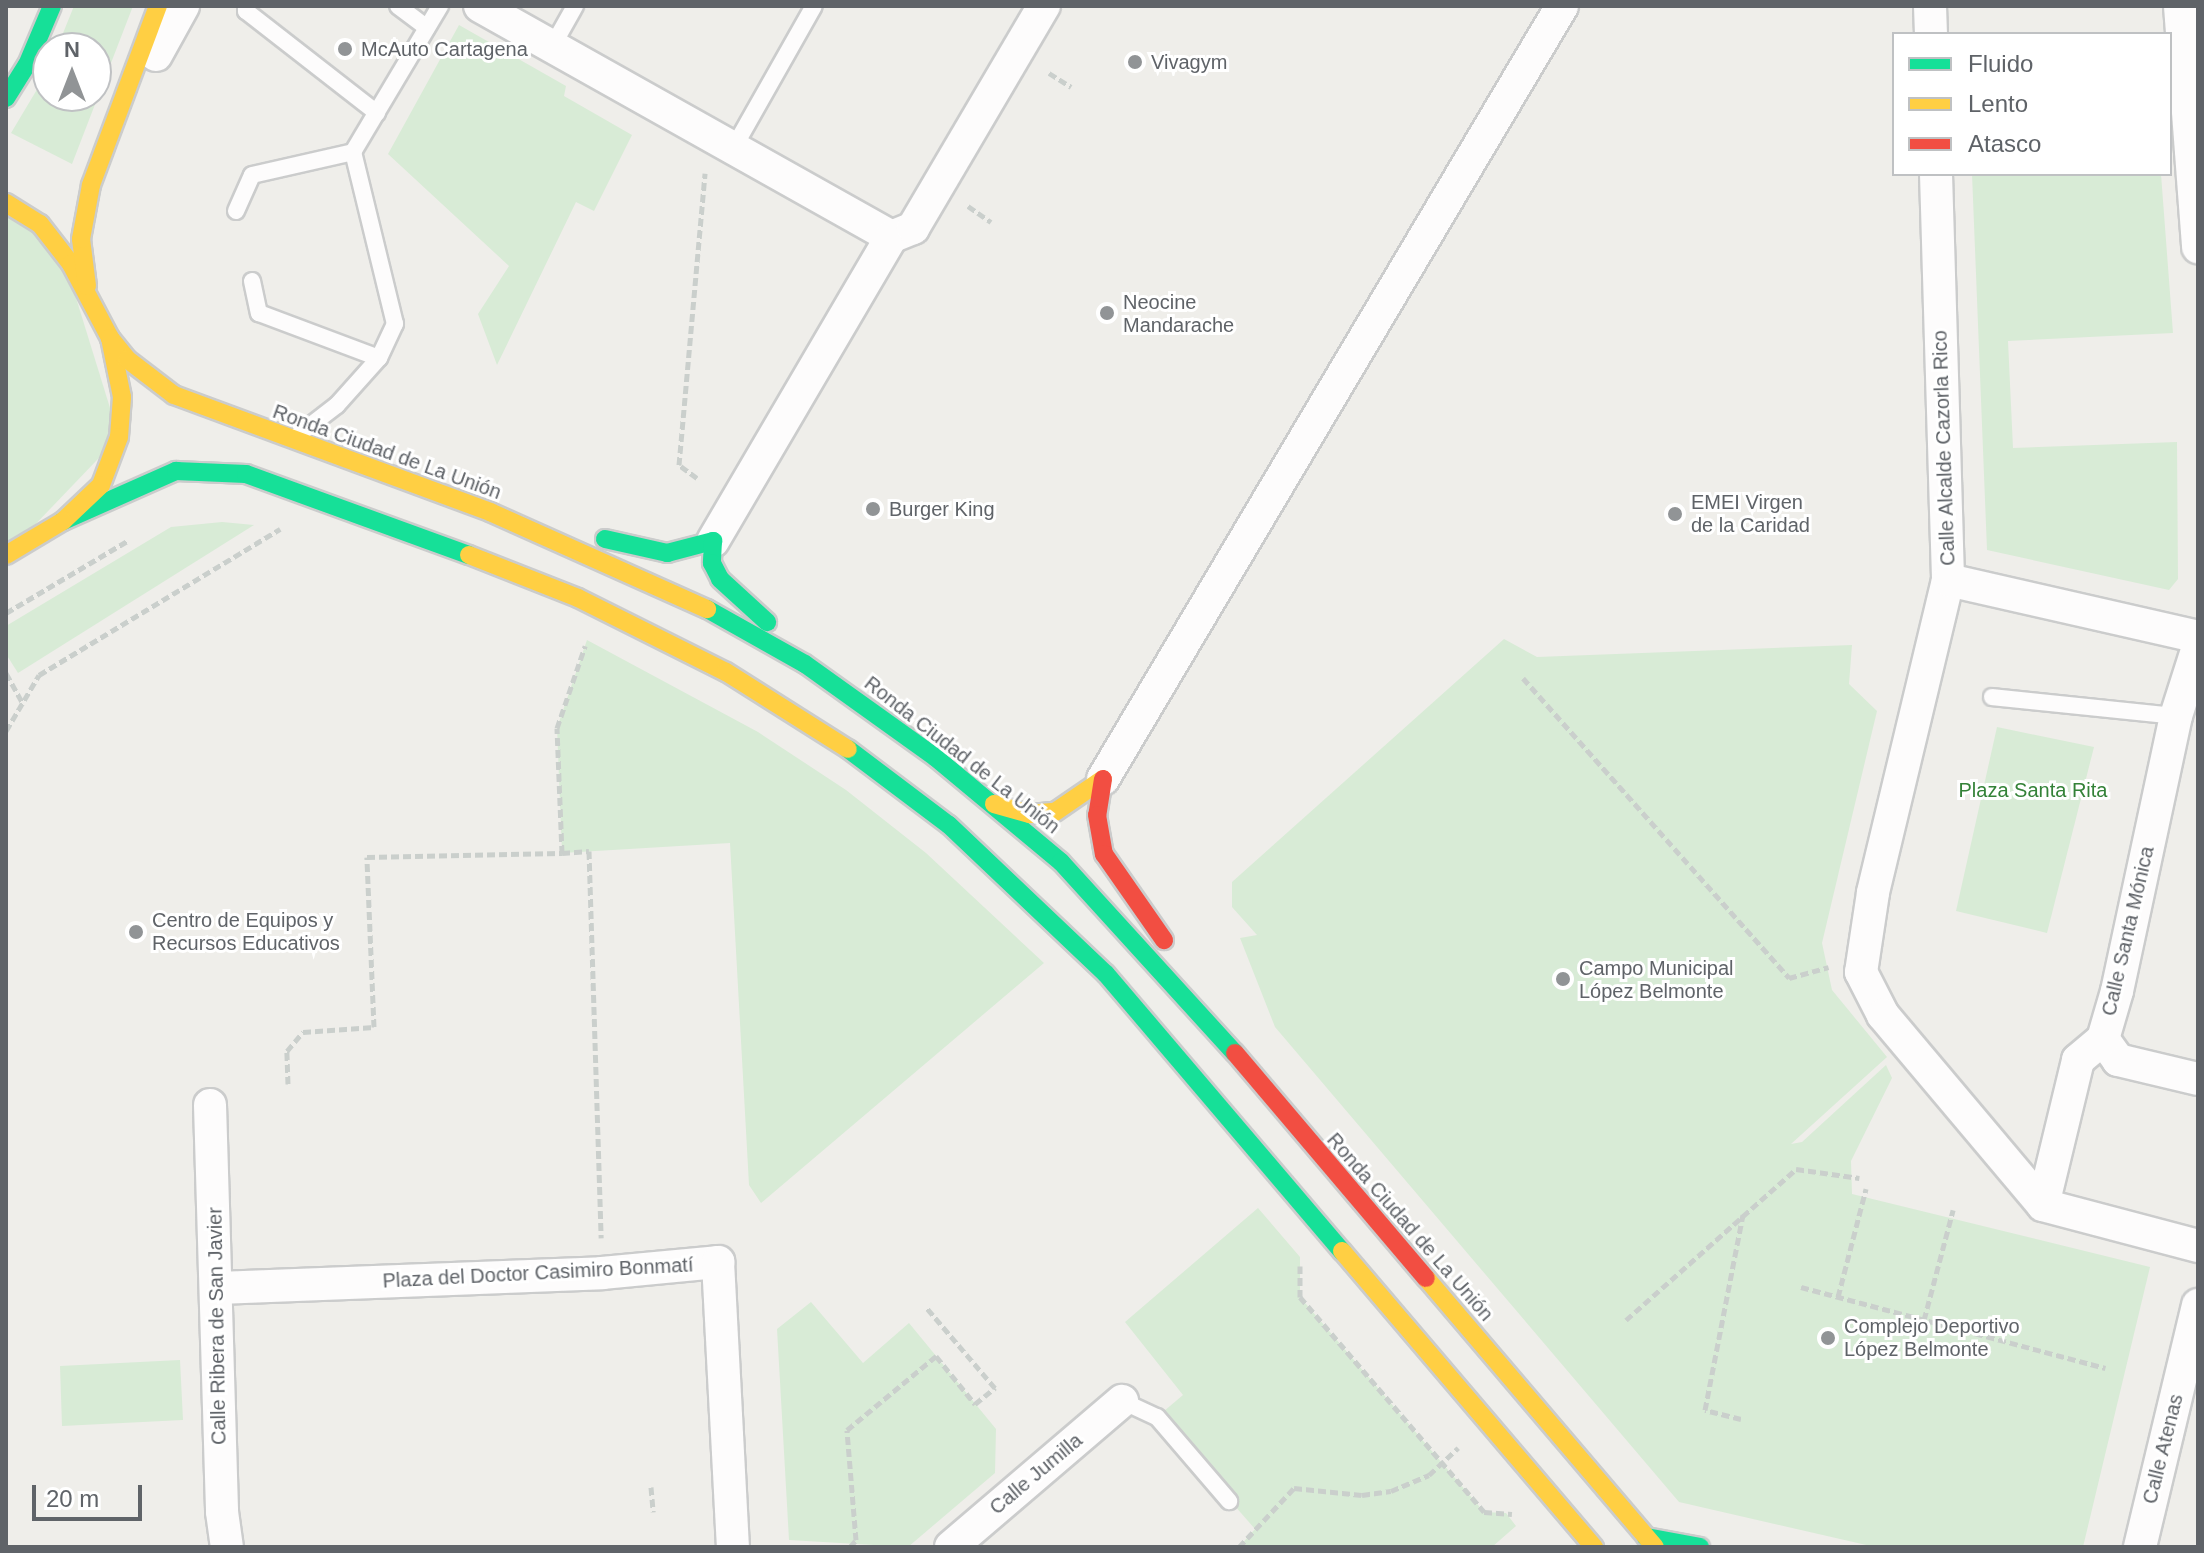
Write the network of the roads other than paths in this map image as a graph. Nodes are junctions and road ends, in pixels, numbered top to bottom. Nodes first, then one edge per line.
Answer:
1 (52, 6) edge
2 (158, 6) edge
3 (183, 6) edge
4 (246, 6) edge
5 (398, 6) edge
6 (440, 6) edge
7 (480, 6) edge
8 (575, 6) edge
9 (814, 6) edge
10 (1044, 6) edge
11 (1562, 6) edge
12 (1930, 6) edge
13 (2180, 6) edge
14 (427, 28) junction
15 (1931, 32) edge
16 (552, 47) junction
17 (6, 98) edge
18 (377, 113) junction
19 (102, 152) junction
20 (353, 152) junction
21 (720, 154) junction
22 (1936, 176) edge
23 (2196, 191) edge
24 (6, 203) edge
25 (236, 211) dead end
26 (891, 237) junction
27 (2198, 247) edge
28 (252, 281) dead end
29 (96, 311) junction
30 (110, 338) junction
31 (379, 358) junction
32 (292, 440) junction
33 (490, 512) junction
34 (63, 521) junction
35 (713, 541) junction
36 (6, 555) edge
37 (1948, 580) junction
38 (2198, 637) edge
39 (2198, 647) edge
40 (1992, 697) dead end
41 (875, 711) junction
42 (2176, 716) junction
43 (1103, 779) junction
44 (992, 803) junction
45 (2103, 1039) junction
46 (1228, 1046) junction
47 (2198, 1079) edge
48 (210, 1105) dead end
49 (2043, 1205) junction
50 (2198, 1246) edge
51 (218, 1288) junction
52 (2198, 1305) edge
53 (1122, 1401) joint
54 (1229, 1501) dead end
55 (1650, 1542) edge
56 (227, 1547) edge
57 (733, 1547) edge
58 (951, 1547) edge
59 (1594, 1547) edge
60 (1700, 1547) edge
61 (2140, 1547) edge

1 - 17 main road
2 - 19 main road
3 - 19 street
4 - 18 lane
5 - 14 lane
6 - 14 lane
7 - 16 street
8 - 16 lane
9 - 21 lane
10 - 26 street
11 - 43 street
12 - 15 street
13 - 23 street
14 - 18 lane
16 - 21 street
18 - 20 lane
19 - 29 main road
20 - 25 lane
20 - 31 lane
21 - 26 street
22 - 37 street, Calle Alcalde Cazorla Rico
23 - 27 street
24 - 29 main road
26 - 35 street
28 - 31 lane
29 - 30 main road
30 - 32 main road, Ronda Ciudad de La Unión
30 - 34 main road
31 - 32 lane
32 - 33 main road, Ronda Ciudad de La Unión
33 - 35 main road
33 - 41 main road, Ronda Ciudad de La Unión
34 - 36 main road
34 - 59 main road
35 - 41 main road
37 - 38 street
37 - 49 street, Calle Alcalde Cazorla Rico
39 - 42 street, Calle Santa Mónica
40 - 42 lane
41 - 44 main road, Ronda Ciudad de La Unión
42 - 45 street, Calle Santa Mónica
43 - 44 main road
43 - 46 main road
44 - 46 main road, Ronda Ciudad de La Unión
45 - 47 street
45 - 49 street, Calle Santa Mónica
46 - 55 main road, Ronda Ciudad de La Unión
48 - 51 street, Calle Ribera de San Javier
49 - 50 street
51 - 56 street, Calle Ribera de San Javier
51 - 57 street, Plaza del Doctor Casimiro Bonmatí
52 - 61 street, Calle Atenas
53 - 54 lane
53 - 58 street, Calle Jumilla
55 - 60 main road

